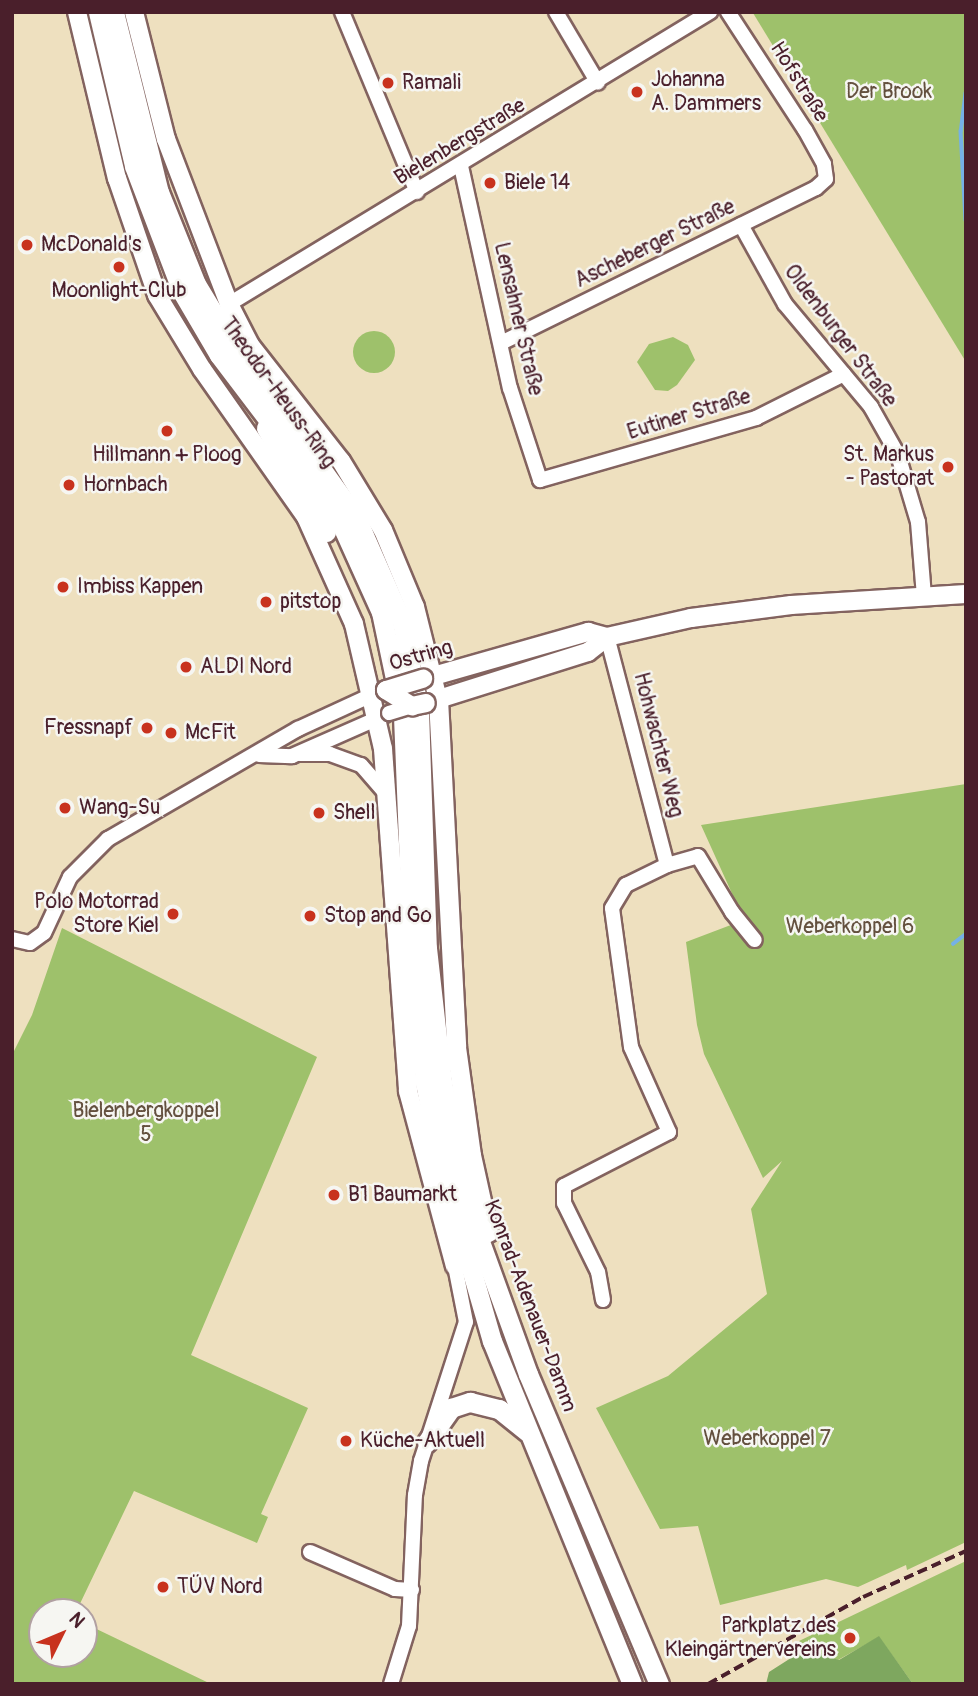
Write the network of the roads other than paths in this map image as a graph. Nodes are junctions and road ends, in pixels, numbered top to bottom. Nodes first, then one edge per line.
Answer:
1 (77, 12) edge
2 (98, 12) edge
3 (114, 12) edge
4 (134, 12) edge
5 (342, 12) edge
6 (556, 12) edge
7 (710, 12) edge
8 (728, 12) edge
9 (598, 83) junction
10 (461, 166) junction
11 (826, 178) joint
12 (416, 192) junction
13 (741, 225) junction
14 (196, 284) junction
15 (229, 304) junction
16 (501, 343) junction
17 (250, 345) junction
18 (844, 374) junction
19 (262, 410) junction
20 (540, 480) joint
21 (326, 532) joint
22 (326, 555) junction
23 (355, 593) junction
24 (966, 594) edge
25 (924, 597) junction
26 (607, 637) junction
27 (428, 678) junction
28 (379, 692) junction
29 (425, 703) junction
30 (383, 716) junction
31 (295, 754) junction
32 (259, 755) junction
33 (406, 799) junction
34 (667, 865) junction
35 (12, 939) edge
36 (755, 940) dead end
37 (455, 1266) junction
38 (603, 1300) dead end
39 (492, 1341) junction
40 (528, 1374) junction
41 (527, 1432) junction
42 (427, 1442) junction
43 (310, 1552) dead end
44 (412, 1590) junction
45 (391, 1684) edge
46 (632, 1684) edge
47 (659, 1684) edge

1 - 22 main road
2 - 19 highway, Theodor-Heuss-Ring
3 - 14 highway, Theodor-Heuss-Ring
4 - 15 main road, Theodor-Heuss-Ring
5 - 12 street
6 - 9 street
7 - 9 street, Bielenbergstraße
8 - 11 street, Hofstraße
9 - 10 street, Bielenbergstraße
10 - 12 street, Bielenbergstraße
10 - 16 street, Lensahner Straße
11 - 13 street, Ascheberger Straße
12 - 15 street, Bielenbergstraße
13 - 16 street, Ascheberger Straße
13 - 18 street, Oldenburger Straße
14 - 17 highway
14 - 33 highway, Theodor-Heuss-Ring
15 - 17 main road, Theodor-Heuss-Ring
16 - 20 street, Lensahner Straße
17 - 27 main road, Theodor-Heuss-Ring
18 - 20 street, Eutiner Straße
18 - 25 street, Oldenburger Straße
19 - 21 highway
19 - 33 highway, Theodor-Heuss-Ring
21 - 23 main road
22 - 23 main road
22 - 28 main road
23 - 28 main road
24 - 25 main road, Ostring
25 - 26 main road, Ostring
26 - 27 main road, Ostring
26 - 29 main road, Ostring
26 - 34 street, Hohwachter Weg
27 - 28 main road, Ostring, bridge
27 - 29 main road
28 - 29 main road, bridge
28 - 30 main road
28 - 32 street, Ostring
29 - 30 street, Ostring, bridge
29 - 40 highway
30 - 31 street, Ostring
30 - 33 main road, Konrad-Adenauer-Damm
31 - 32 street, Ostring
31 - 33 street, Ostring
32 - 35 street, Ostring
33 - 37 main road, Konrad-Adenauer-Damm
33 - 39 highway, Konrad-Adenauer-Damm
33 - 40 highway, Konrad-Adenauer-Damm
34 - 36 street
34 - 38 street
37 - 39 highway
37 - 42 street
39 - 41 highway, Konrad-Adenauer-Damm
40 - 47 highway, Konrad-Adenauer-Damm
41 - 42 highway
41 - 46 highway, Konrad-Adenauer-Damm
42 - 44 street
43 - 44 street
44 - 45 street

